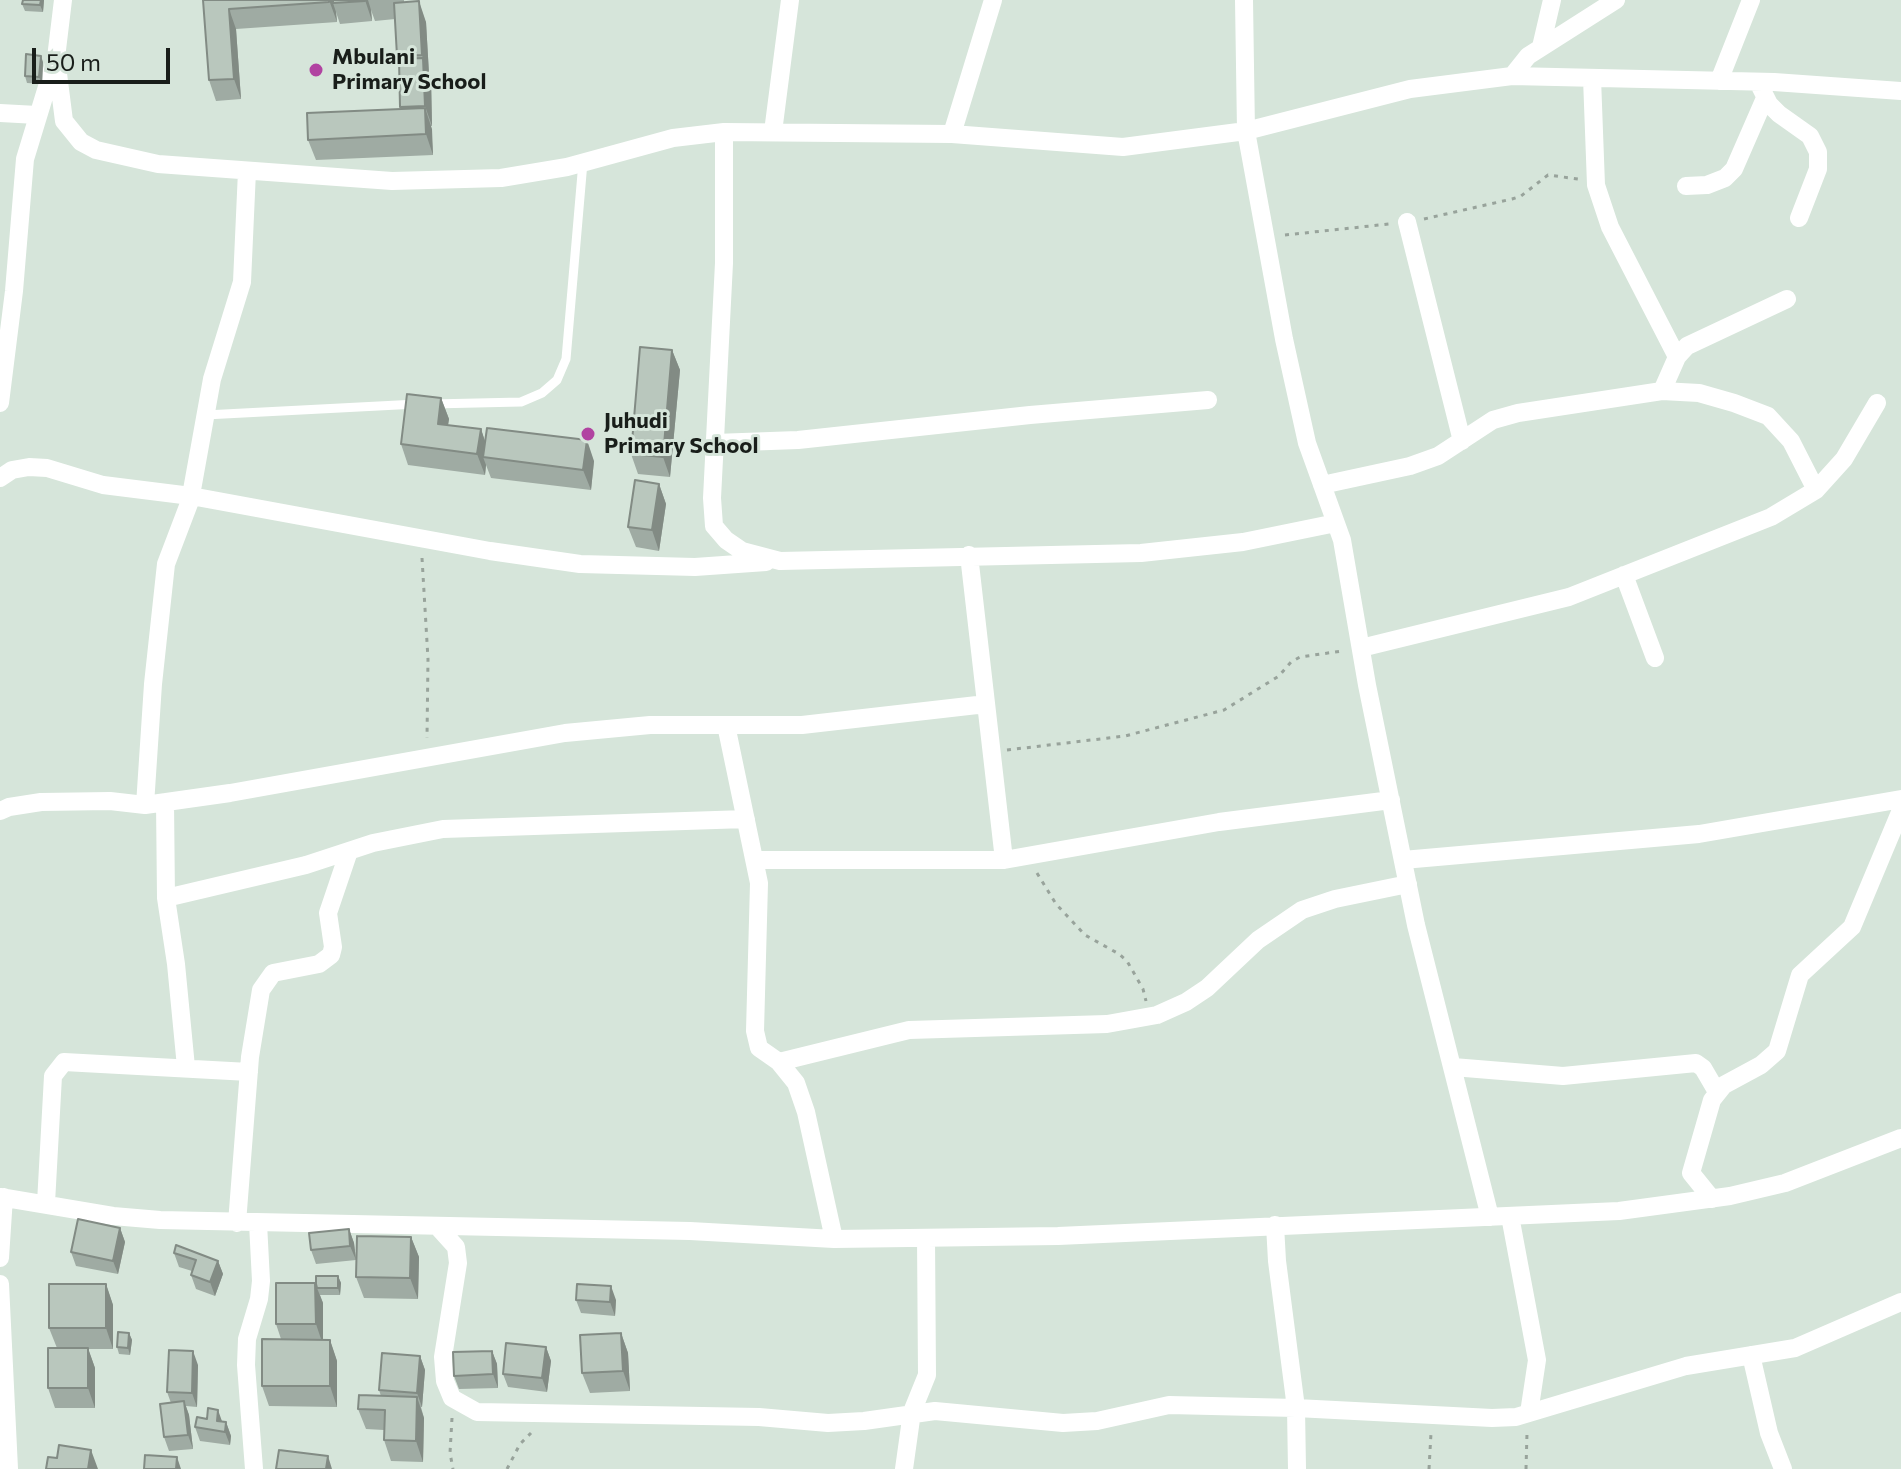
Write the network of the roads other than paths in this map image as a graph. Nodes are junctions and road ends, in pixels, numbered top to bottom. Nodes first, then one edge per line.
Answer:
1 (63, 0) edge
2 (790, 0) edge
3 (993, 0) edge
4 (1244, 0) edge
5 (1552, 0) edge
6 (1616, 0) edge
7 (1751, 0) edge
8 (1541, 47) junction
9 (56, 58) junction
10 (1512, 76) junction
11 (1592, 78) junction
12 (1719, 81) junction
13 (1900, 89) edge
14 (1762, 90) junction
15 (0, 113) edge
16 (37, 115) junction
17 (1246, 131) junction
18 (724, 132) junction
19 (773, 132) junction
20 (952, 134) junction
21 (583, 162) junction
22 (247, 171) junction
23 (1686, 186) dead end
24 (1799, 218) dead end
25 (1407, 222) road end
26 (1787, 299) dead end
27 (1677, 357) junction
28 (1662, 391) junction
29 (1208, 400) dead end
30 (0, 403) edge
31 (1877, 403) dead end
32 (205, 415) junction
33 (1462, 441) junction
34 (715, 443) junction
35 (0, 478) edge
36 (1322, 485) junction
37 (1816, 490) junction
38 (191, 496) junction
39 (1336, 523) junction
40 (969, 555) junction
41 (780, 561) junction
42 (1624, 575) junction
43 (1361, 648) junction
44 (1655, 658) dead end
45 (986, 704) junction
46 (726, 725) junction
47 (1901, 799) edge
48 (1391, 800) junction
49 (165, 802) junction
50 (145, 805) junction
51 (1901, 810) edge
52 (0, 811) edge
53 (746, 819) junction
54 (349, 851) junction
55 (755, 860) junction
56 (1004, 860) junction
57 (1403, 860) junction
58 (1408, 884) junction
59 (166, 898) junction
60 (779, 1062) junction
61 (186, 1067) junction
62 (1453, 1067) junction
63 (249, 1072) junction
64 (1717, 1092) junction
65 (1901, 1138) edge
66 (2, 1197) edge
67 (1712, 1199) junction
68 (46, 1203) junction
69 (1510, 1216) junction
70 (1490, 1217) junction
71 (237, 1223) junction
72 (258, 1223) junction
73 (1275, 1225) junction
74 (437, 1226) junction
75 (926, 1238) junction
76 (834, 1239) junction
77 (0, 1258) edge
78 (0, 1284) edge
79 (1901, 1302) edge
80 (1751, 1355) junction
81 (1296, 1408) junction
82 (912, 1412) junction
83 (1529, 1413) junction
84 (9, 1469) edge
85 (254, 1469) edge
86 (904, 1469) edge
87 (1297, 1469) edge
88 (1783, 1469) edge

1 - 9 street
2 - 19 street
3 - 20 street
4 - 17 street
5 - 8 street
6 - 8 street
7 - 12 street
8 - 10 street
9 - 16 street
9 - 22 street
10 - 11 street
10 - 17 street
11 - 12 street
11 - 27 street
12 - 14 street
13 - 14 street
14 - 23 street
14 - 24 street
15 - 16 street
16 - 30 street
17 - 20 street
17 - 36 street
18 - 19 street
18 - 21 street
18 - 34 street
19 - 20 street
21 - 22 street
21 - 32 lane
22 - 32 street
25 - 33 street
26 - 27 street
27 - 28 street
28 - 33 street
28 - 37 street
29 - 34 street
31 - 37 street
32 - 38 street
33 - 36 street
34 - 41 street
35 - 38 street
36 - 39 street
37 - 42 street
38 - 41 street
38 - 50 street
39 - 40 street
39 - 43 street
40 - 41 street
40 - 45 street
42 - 43 street
42 - 44 street
43 - 48 street
45 - 46 street
45 - 56 street
46 - 49 street
46 - 53 street
47 - 57 street
48 - 56 street
48 - 57 street
49 - 50 street
49 - 59 street
50 - 52 street
51 - 64 street
53 - 54 street
53 - 55 street
54 - 59 street
54 - 63 street
55 - 56 street
55 - 60 street
57 - 58 street
58 - 60 street
58 - 62 street
59 - 61 street
60 - 76 street
61 - 63 street
61 - 68 street
62 - 64 street
62 - 70 street
63 - 71 street
64 - 67 street
65 - 67 street
66 - 68 street
66 - 77 street
67 - 69 street
68 - 71 street
69 - 70 street
69 - 83 street
70 - 73 street
71 - 72 street
72 - 74 street
72 - 85 street
73 - 75 street
73 - 81 street
74 - 76 street
74 - 82 street
75 - 76 street
75 - 82 street
78 - 84 street
79 - 80 street
80 - 83 street
80 - 88 street
81 - 82 street
81 - 83 street
81 - 87 street
82 - 86 street

